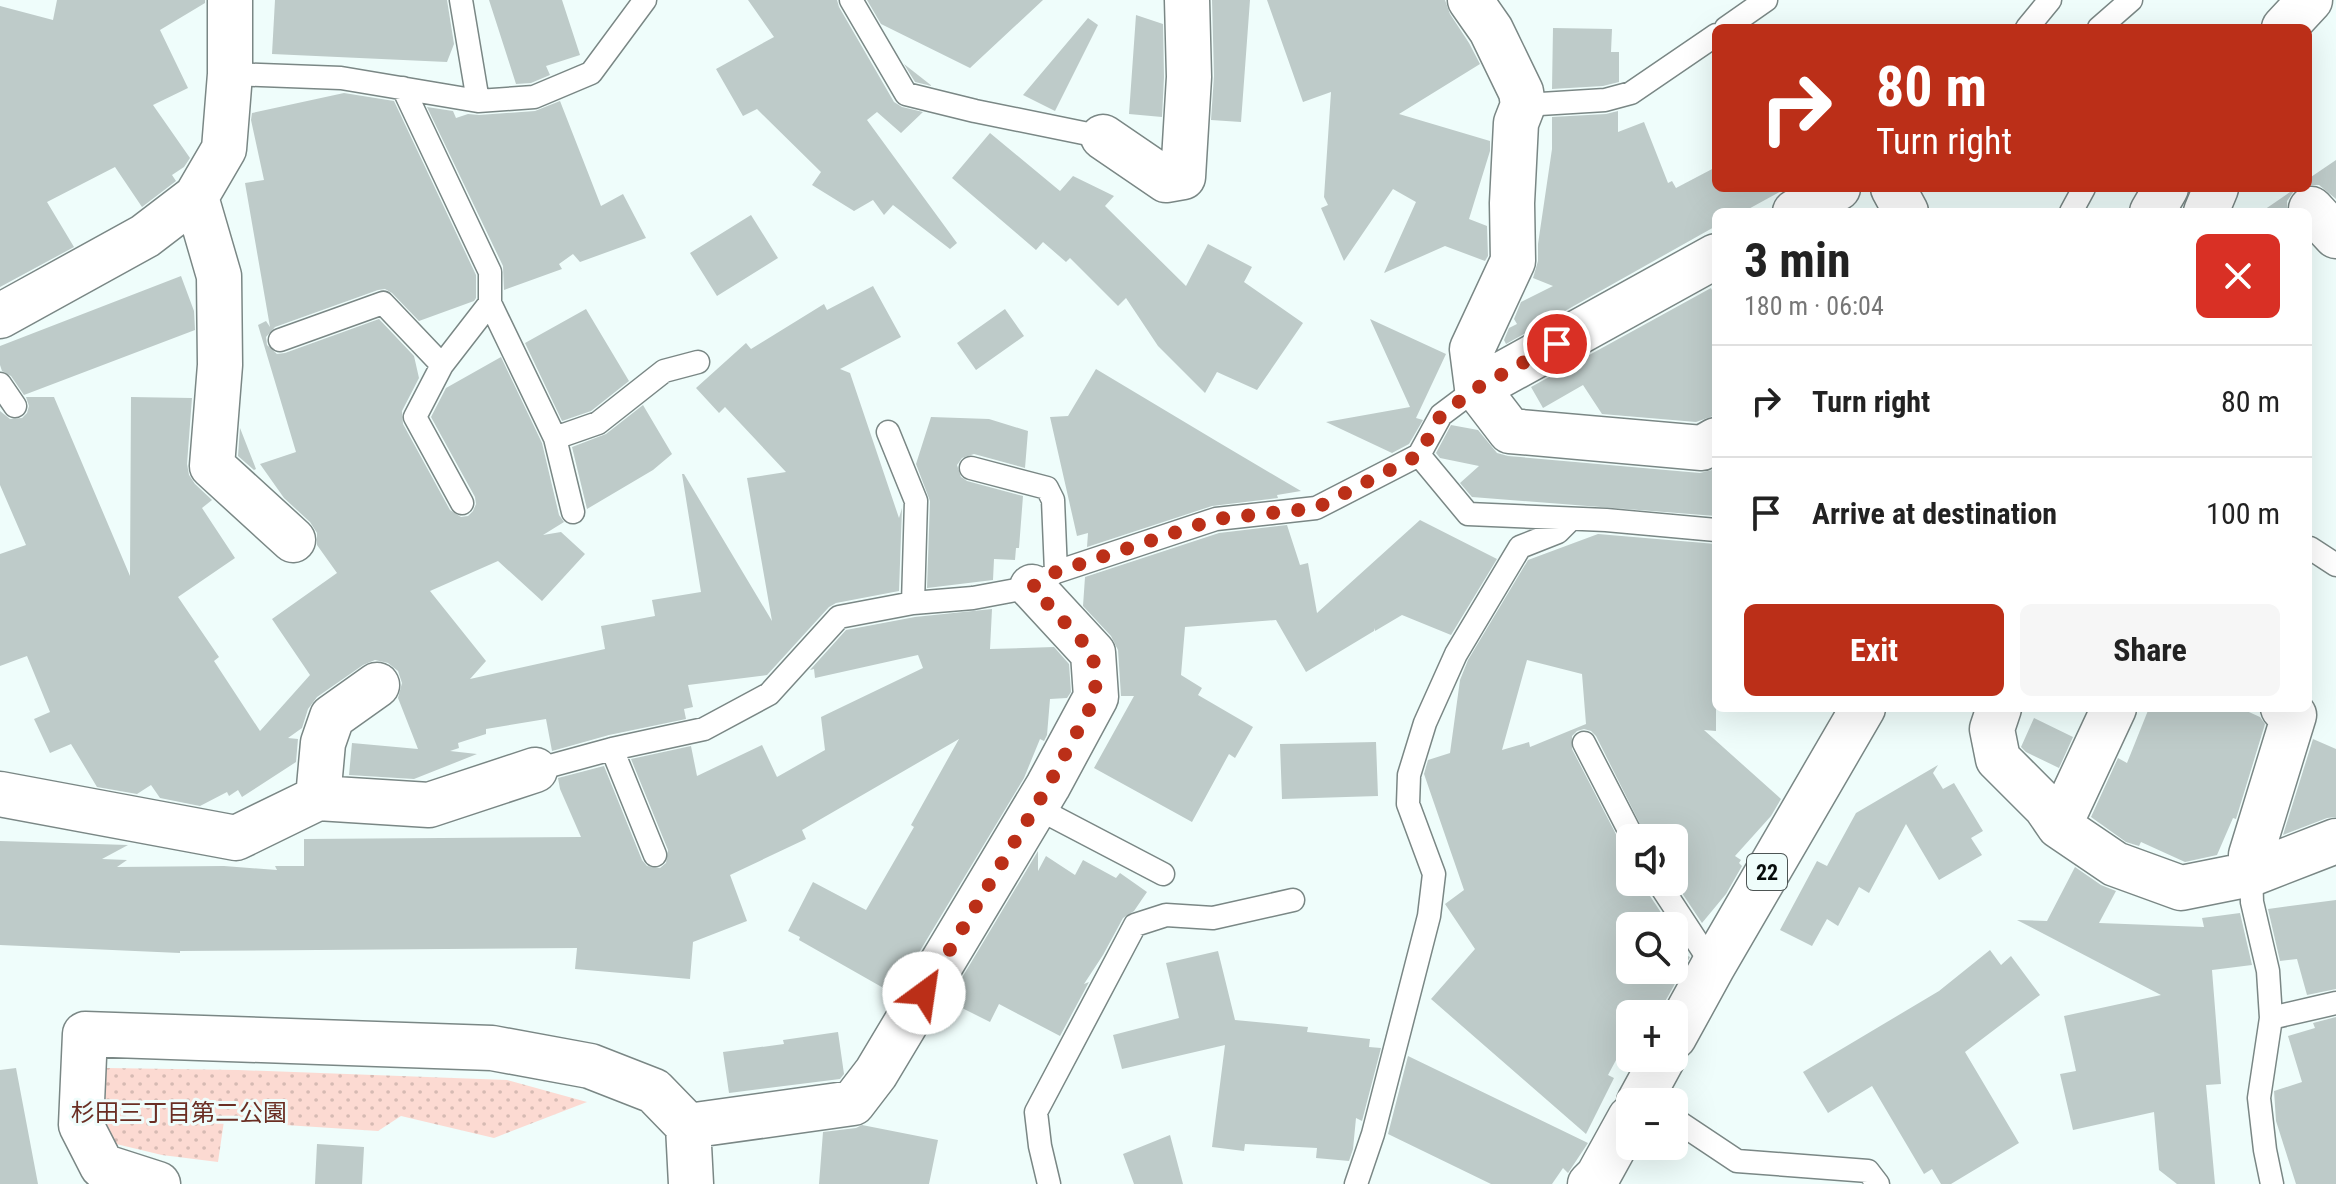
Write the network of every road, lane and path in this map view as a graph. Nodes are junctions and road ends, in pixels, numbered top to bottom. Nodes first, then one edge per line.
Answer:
1 (230, 0) edge
2 (461, 0) edge
3 (645, 0) edge
4 (851, 0) edge
5 (1187, 0) edge
6 (1470, 0) edge
7 (1766, 0) edge
8 (2050, 0) edge
9 (2131, 0) edge
10 (2310, 0) edge
11 (1732, 24) edge
12 (2030, 24) edge
13 (2104, 24) edge
14 (2288, 24) edge
15 (1712, 38) edge
16 (230, 74) junction
17 (403, 88) junction
18 (478, 101) junction
19 (1523, 105) junction
20 (1103, 137) joint
21 (1831, 192) edge
22 (196, 197) junction
23 (1802, 208) edge
24 (1712, 258) edge
25 (490, 303) junction
26 (0, 316) edge
27 (280, 340) dead end
28 (698, 362) dead end
29 (442, 365) junction
30 (0, 384) edge
31 (1477, 388) junction
32 (15, 406) dead end
33 (888, 432) dead end
34 (555, 438) junction
35 (1712, 442) edge
36 (1419, 455) junction
37 (971, 468) dead end
38 (462, 503) dead end
39 (573, 512) dead end
40 (1571, 519) junction
41 (1712, 530) edge
42 (293, 540) dead end
43 (2312, 549) edge
44 (2336, 565) edge
45 (1044, 579) junction
46 (913, 603) junction
47 (377, 685) dead end
48 (1861, 712) edge
49 (1998, 712) edge
50 (2112, 712) edge
51 (2289, 712) edge
52 (1584, 743) dead end
53 (612, 749) junction
54 (535, 770) joint
55 (0, 794) edge
56 (318, 798) junction
57 (1035, 807) junction
58 (1626, 824) edge
59 (2059, 826) junction
60 (2336, 841) edge
61 (655, 855) dead end
62 (1163, 874) dead end
63 (2251, 874) junction
64 (1667, 896) edge
65 (1293, 900) dead end
66 (1713, 966) junction
67 (2336, 1003) edge
68 (1688, 1012) edge
69 (2271, 1018) junction
70 (688, 1126) junction
71 (1688, 1132) edge
72 (1616, 1150) edge
73 (158, 1184) edge
74 (691, 1184) edge
75 (1049, 1184) edge
76 (1356, 1184) edge
77 (1590, 1184) edge
78 (1878, 1184) edge
79 (2272, 1184) edge

1 - 16 street
2 - 18 lane
3 - 18 lane
4 - 20 lane
5 - 20 street
6 - 19 street
7 - 11 lane
8 - 12 lane
9 - 13 lane
10 - 14 street
15 - 19 lane
16 - 17 lane
16 - 22 street
17 - 18 lane
17 - 25 lane
19 - 31 street
21 - 23 street
22 - 26 street
22 - 42 street
24 - 31 street
25 - 29 lane
25 - 34 lane
27 - 29 lane
28 - 34 lane
29 - 38 lane
30 - 32 lane
31 - 35 street
31 - 36 lane
33 - 46 lane
34 - 39 lane
36 - 40 lane
36 - 45 lane
37 - 45 lane
40 - 41 lane
40 - 76 lane
43 - 44 lane
45 - 46 lane
45 - 57 street
46 - 53 lane
47 - 56 street
48 - 66 street, 22
49 - 59 street
50 - 59 street
51 - 63 street
52 - 58 lane
53 - 54 lane
53 - 61 lane
54 - 56 street
55 - 56 street
57 - 62 lane
57 - 70 street
59 - 63 street
60 - 63 street
63 - 69 lane
64 - 66 lane
65 - 75 lane
66 - 68 street, 22
67 - 69 lane
69 - 79 lane
70 - 73 street
70 - 74 street
71 - 78 lane
72 - 77 street

